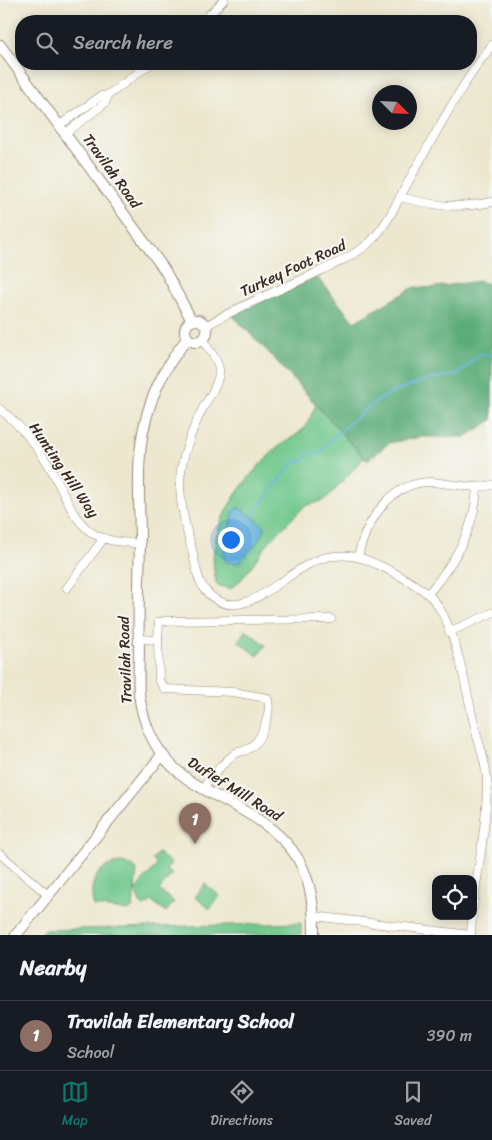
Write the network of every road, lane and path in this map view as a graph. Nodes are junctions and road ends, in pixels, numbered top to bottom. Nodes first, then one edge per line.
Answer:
1 (224, 0) edge
2 (209, 15) edge
3 (0, 45) edge
4 (492, 45) edge
5 (15, 65) edge
6 (477, 67) edge
7 (19, 70) edge
8 (142, 70) edge
9 (475, 70) edge
10 (63, 129) junction
11 (400, 197) junction
12 (492, 202) edge
13 (192, 321) junction
14 (206, 326) junction
15 (187, 339) junction
16 (203, 340) junction
17 (0, 408) edge
18 (492, 485) edge
19 (477, 488) junction
20 (104, 538) junction
21 (140, 544) junction
22 (358, 557) junction
23 (67, 588) dead end
24 (428, 594) junction
25 (492, 614) edge
26 (331, 619) dead end
27 (449, 632) junction
28 (139, 639) junction
29 (158, 640) junction
30 (162, 755) junction
31 (489, 778) edge
32 (202, 789) junction
33 (0, 854) edge
34 (477, 876) edge
35 (49, 896) junction
36 (314, 916) junction
37 (472, 920) edge
38 (16, 935) edge
39 (314, 935) edge
40 (470, 935) edge

1 - 2 street
3 - 5 main road, Travilah Road
4 - 6 street, Turkey Foot Road
7 - 10 main road, Travilah Road
8 - 10 street
9 - 11 street, Turkey Foot Road
10 - 13 main road, Travilah Road
11 - 12 street
11 - 14 street, Turkey Foot Road
13 - 14 main road
13 - 15 main road
14 - 16 main road
15 - 16 main road
15 - 21 main road, Travilah Road
16 - 22 street
17 - 20 street, Hunting Hill Way
18 - 19 street
19 - 22 street
19 - 24 street
20 - 21 street, Hunting Hill Way
20 - 23 street
21 - 28 main road, Travilah Road
22 - 24 street
24 - 27 street
25 - 27 street
26 - 29 street
27 - 31 street
28 - 29 street
28 - 30 main road, Travilah Road
29 - 32 street
30 - 32 main road, Dufief Mill Road
30 - 35 main road
31 - 34 street
32 - 36 main road, Dufief Mill Road
33 - 35 street
35 - 38 main road
36 - 39 main road, Dufief Mill Road
36 - 40 street
37 - 40 street

